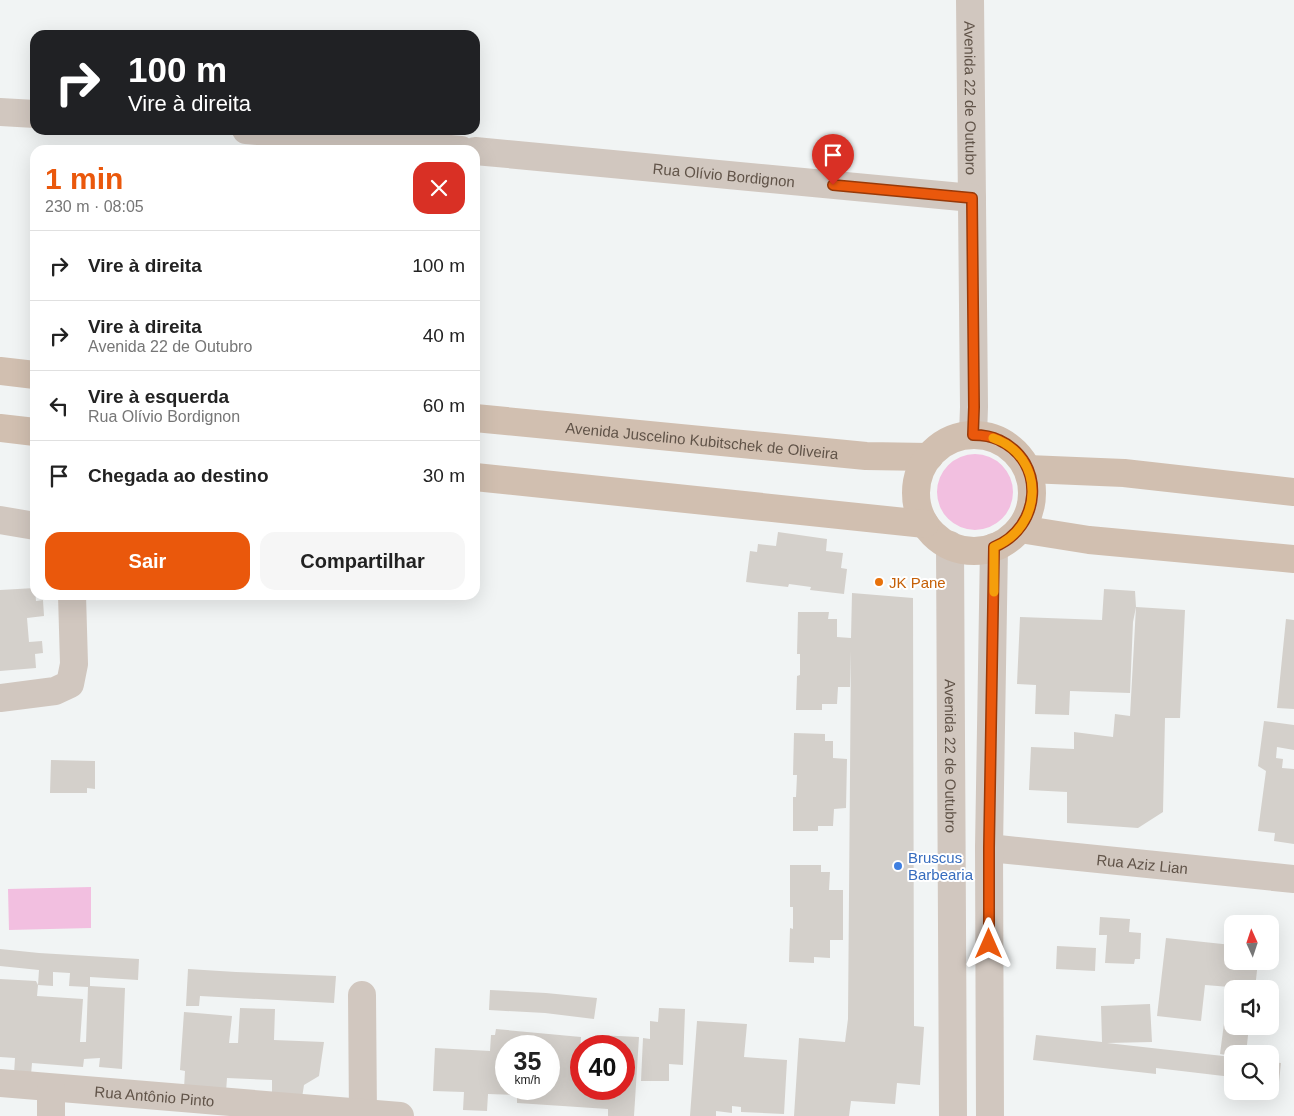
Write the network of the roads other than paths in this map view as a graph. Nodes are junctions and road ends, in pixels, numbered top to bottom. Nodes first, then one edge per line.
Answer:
1 (970, 0) edge
2 (0, 112) edge
3 (30, 114) edge
4 (300, 135) edge
5 (407, 145) edge
6 (480, 151) edge
7 (972, 198) junction
8 (0, 371) edge
9 (30, 374) edge
10 (480, 418) edge
11 (0, 428) edge
12 (30, 431) edge
13 (973, 435) junction
14 (929, 456) junction
15 (1028, 469) junction
16 (480, 478) edge
17 (1294, 492) edge
18 (0, 520) edge
19 (925, 524) junction
20 (30, 525) edge
21 (1020, 529) junction
22 (950, 545) junction
23 (994, 547) junction
24 (1294, 559) edge
25 (72, 600) edge
26 (0, 698) edge
27 (989, 848) junction
28 (1294, 880) edge
29 (362, 995) dead end
30 (0, 1083) edge
31 (51, 1088) junction
32 (363, 1115) edge
33 (51, 1116) edge
34 (400, 1116) edge
35 (953, 1116) edge
36 (990, 1116) edge

1 - 7 street, Avenida 22 de Outubro
2 - 3 street
4 - 5 street
6 - 7 street, Rua Olívio Bordignon
7 - 13 street, Avenida 22 de Outubro
8 - 9 main road
10 - 14 main road, Avenida Juscelino Kubitschek de Oliveira
11 - 12 main road
13 - 14 main road
13 - 15 main road
14 - 19 main road
15 - 17 main road
15 - 21 main road
16 - 19 main road
18 - 20 street
19 - 22 main road
21 - 23 main road
21 - 24 main road
22 - 23 main road
22 - 35 street, Avenida 22 de Outubro
23 - 27 street
25 - 26 street
27 - 28 street, Rua Aziz Lian
27 - 36 street
29 - 32 street
30 - 31 street, Rua Antônio Pinto
31 - 32 street, Rua Antônio Pinto
31 - 33 street
32 - 34 street, Rua Antônio Pinto

